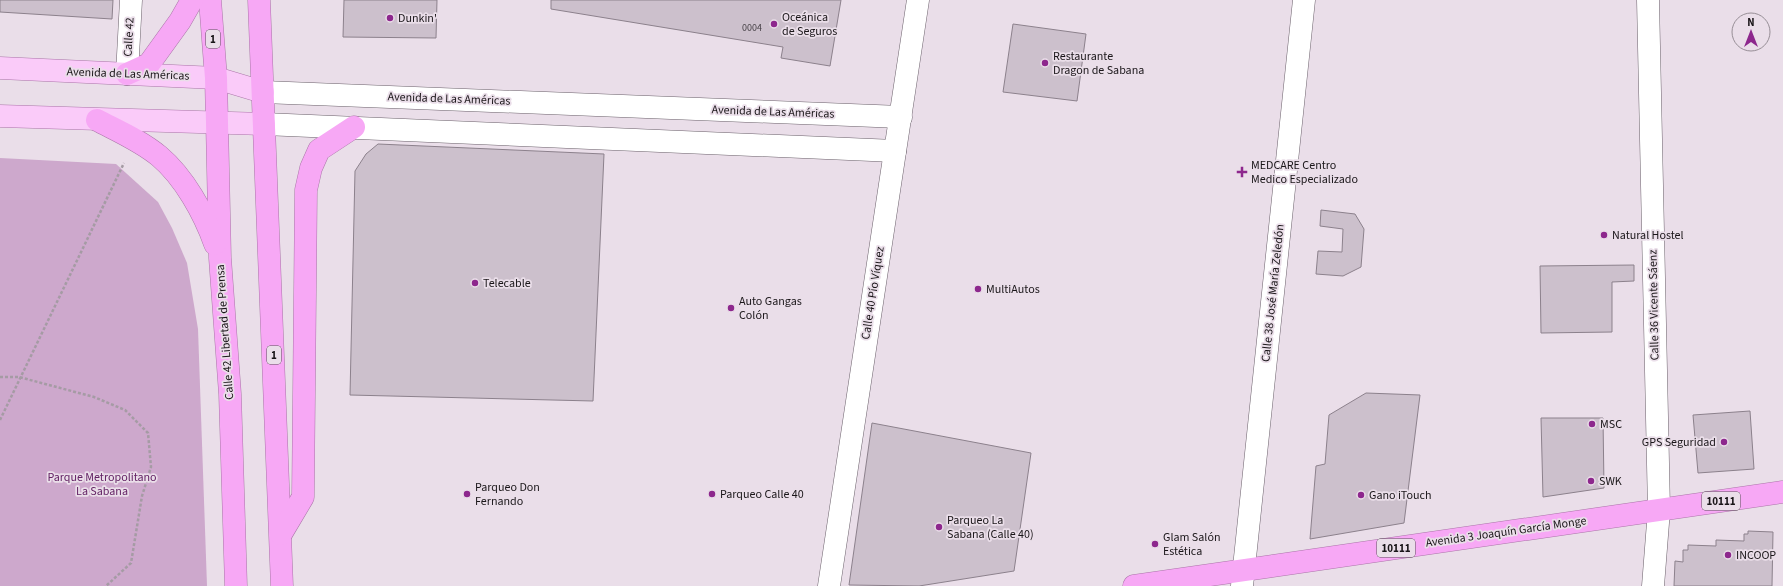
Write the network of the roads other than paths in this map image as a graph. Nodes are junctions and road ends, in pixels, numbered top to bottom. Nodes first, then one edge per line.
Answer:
1 (131, 0) edge
2 (192, 0) edge
3 (210, 0) edge
4 (259, 0) edge
5 (918, 0) edge
6 (1304, 0) edge
7 (1648, 0) edge
8 (0, 68) edge
9 (127, 74) junction
10 (216, 78) junction
11 (263, 92) junction
12 (0, 116) edge
13 (901, 117) junction
14 (97, 120) junction
15 (217, 123) junction
16 (264, 124) junction
17 (354, 127) junction
18 (895, 151) junction
19 (220, 258) junction
20 (1783, 492) edge
21 (1659, 510) junction
22 (281, 534) junction
23 (1243, 578) edge
24 (236, 586) edge
25 (282, 586) edge
26 (829, 586) edge
27 (1134, 586) edge
28 (1653, 586) edge

1 - 9 street, Calle 42
2 - 9 highway
3 - 10 highway, 1
4 - 11 highway, 1
5 - 13 street, Calle 40 Pío Víquez
6 - 23 street, Calle 38 José María Zeledón
7 - 21 street, Calle 36 Vicente Sáenz
8 - 9 main road, Avenida de Las Américas
9 - 10 main road, Avenida de Las Américas
10 - 11 main road, Avenida de Las Américas
10 - 15 highway, Calle 42 Libertad de Prensa / 1
11 - 13 street, Avenida de Las Américas
11 - 16 highway, 1
12 - 14 main road
13 - 18 street, Calle 40 Pío Víquez
14 - 15 main road
14 - 19 highway
15 - 16 main road
15 - 19 highway, Calle 42 Libertad de Prensa / 1
16 - 17 street
16 - 22 highway, 1
17 - 18 street
17 - 22 highway
18 - 26 street, Calle 40 Pío Víquez
19 - 24 highway, Calle 42 Libertad de Prensa / 1
20 - 21 highway, Avenida 3 Joaquín García Monge / 10111
21 - 23 highway, Avenida 3 Joaquín García Monge / 10111
21 - 28 street, Calle 36 Vicente Sáenz
22 - 25 highway, 1
23 - 27 highway, Avenida 3 Joaquín García Monge / 10111

